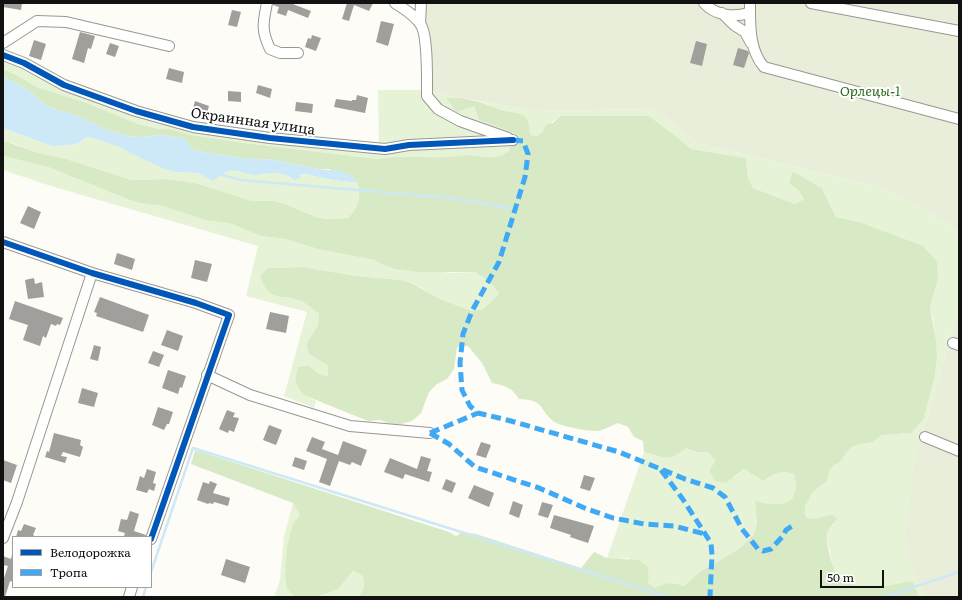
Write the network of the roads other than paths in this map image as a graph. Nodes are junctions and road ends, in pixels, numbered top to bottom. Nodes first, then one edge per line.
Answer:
1 (267, 3) edge
2 (395, 3) edge
3 (421, 3) edge
4 (704, 3) edge
5 (750, 3) edge
6 (811, 3) edge
7 (722, 13) junction
8 (750, 18) junction
9 (420, 24) junction
10 (959, 31) edge
11 (3, 42) edge
12 (169, 46) dead end
13 (754, 48) junction
14 (298, 53) dead end
15 (3, 55) edge
16 (959, 119) edge
17 (3, 242) edge
18 (92, 273) junction
19 (207, 375) junction
20 (430, 433) dead end
21 (925, 437) dead end
22 (959, 451) edge
23 (152, 536) edge
24 (3, 538) edge

1 - 14 street
2 - 9 street
3 - 9 street
4 - 7 street
5 - 8 street
6 - 10 street
7 - 8 street
7 - 13 street
8 - 13 street
9 - 15 street, Окраинная улица
11 - 12 street
13 - 16 street
17 - 18 street
18 - 19 street
18 - 24 street
19 - 20 street
19 - 23 street
21 - 22 street

